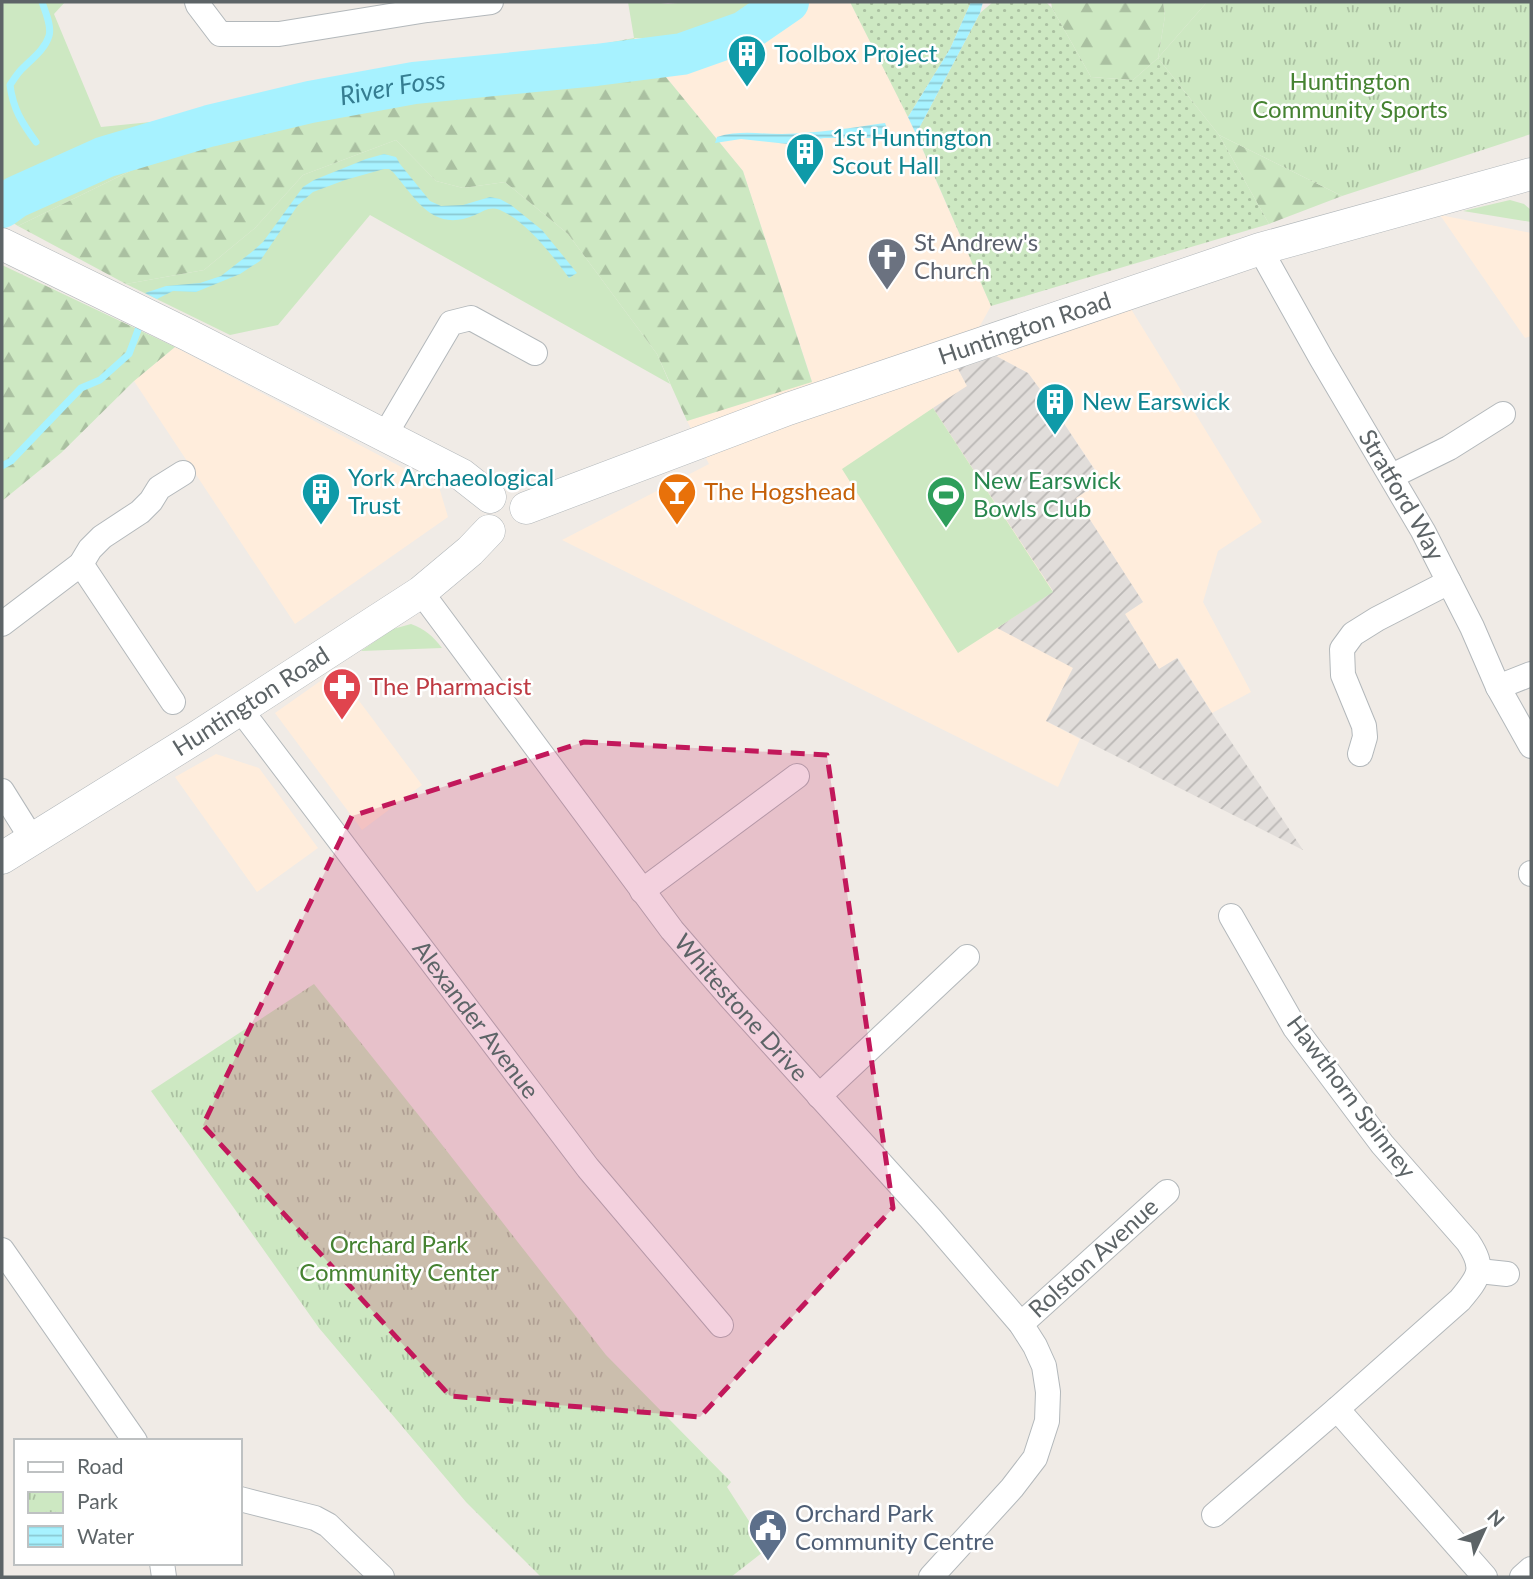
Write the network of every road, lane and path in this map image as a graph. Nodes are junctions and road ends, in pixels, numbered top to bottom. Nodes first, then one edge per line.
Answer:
1 (197, 2) edge
2 (491, 2) edge
3 (1531, 174) edge
4 (2, 244) edge
5 (1260, 249) junction
6 (535, 353) dead end
7 (1503, 414) dead end
8 (385, 435) junction
9 (183, 473) dead end
10 (1392, 476) junction
11 (490, 497) junction
12 (526, 508) junction
13 (489, 531) junction
14 (81, 564) junction
15 (1449, 582) junction
16 (421, 592) junction
17 (2, 624) edge
18 (1531, 674) edge
19 (1499, 687) junction
20 (173, 702) dead end
21 (240, 709) junction
22 (1531, 746) edge
23 (1360, 754) dead end
24 (797, 776) dead end
25 (2, 791) edge
26 (32, 839) junction
27 (2, 858) edge
28 (642, 891) junction
29 (1231, 916) dead end
30 (967, 957) dead end
31 (819, 1096) junction
32 (1167, 1192) dead end
33 (2, 1250) edge
34 (1479, 1271) junction
35 (1507, 1274) dead end
36 (1021, 1324) junction
37 (721, 1325) dead end
38 (1337, 1409) junction
39 (134, 1439) edge
40 (242, 1500) edge
41 (1214, 1515) dead end
42 (1531, 1569) edge
43 (382, 1577) edge
44 (931, 1577) edge
45 (1485, 1577) edge
46 (1522, 1577) edge

1 - 2 street
3 - 5 street, Huntington Road
4 - 8 street
5 - 10 street, Stratford Way
5 - 12 street, Huntington Road
6 - 8 street
7 - 10 street
8 - 11 street
9 - 14 street
10 - 15 street, Stratford Way
11 - 12 street
11 - 13 street
12 - 13 street
13 - 16 street, Huntington Road
14 - 17 street
14 - 20 street
15 - 19 street, Stratford Way
15 - 23 street
16 - 21 street, Huntington Road
16 - 28 street, Whitestone Drive
18 - 19 street
19 - 22 street, Stratford Way
21 - 26 street, Huntington Road
21 - 37 street, Alexander Avenue
24 - 28 street
25 - 26 street
26 - 27 street, Huntington Road
28 - 31 street, Whitestone Drive
29 - 34 street, Hawthorn Spinney
30 - 31 street
31 - 36 street, Whitestone Drive
32 - 36 street, Rolston Avenue
33 - 39 street
34 - 35 street
34 - 38 street
36 - 44 street, Whitestone Drive
38 - 41 street
38 - 45 street
40 - 43 street
42 - 46 street

